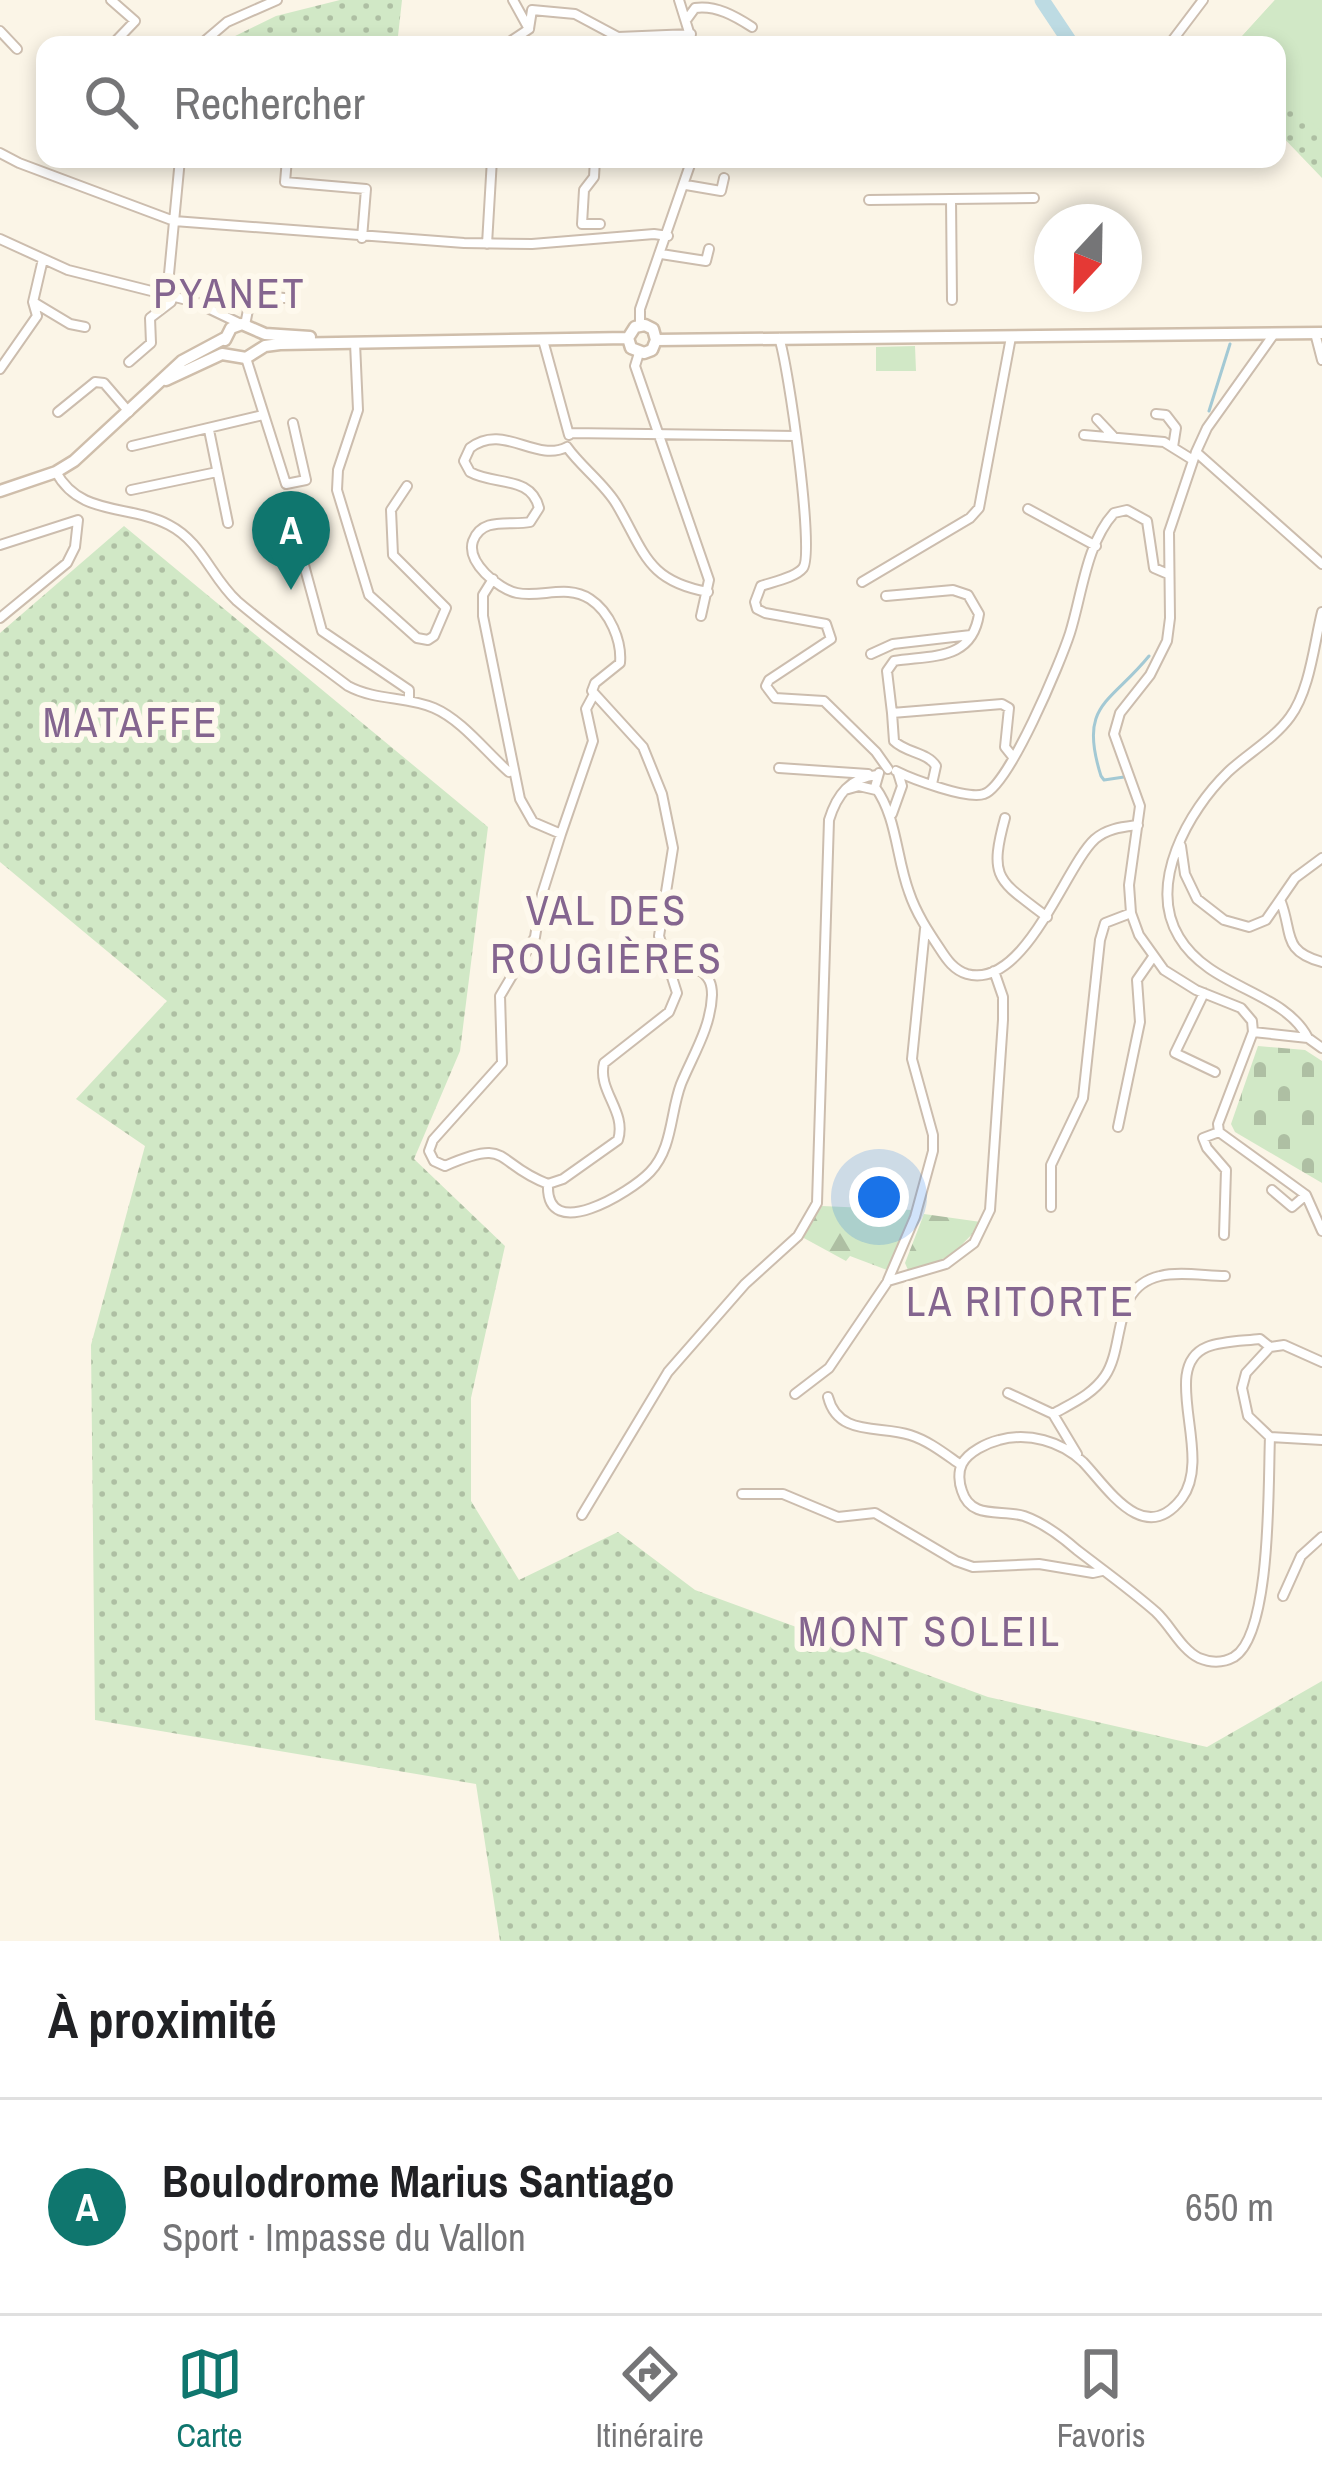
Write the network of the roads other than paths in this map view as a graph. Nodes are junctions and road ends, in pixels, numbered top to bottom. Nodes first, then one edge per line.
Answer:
1 (111, 0) edge
2 (278, 0) edge
3 (514, 0) edge
4 (679, 0) edge
5 (1202, 0) edge
6 (686, 19) junction
7 (752, 27) dead end
8 (529, 29) junction
9 (0, 31) edge
10 (691, 34) joint
11 (120, 36) edge
12 (211, 36) edge
13 (518, 36) edge
14 (528, 36) edge
15 (616, 36) edge
16 (642, 36) edge
17 (1175, 36) edge
18 (17, 49) dead end
19 (0, 152) edge
20 (178, 168) edge
21 (286, 168) edge
22 (492, 168) edge
23 (594, 168) edge
24 (690, 168) edge
25 (724, 178) dead end
26 (686, 185) junction
27 (1034, 198) dead end
28 (951, 199) junction
29 (869, 200) dead end
30 (174, 221) junction
31 (600, 224) dead end
32 (668, 236) junction
33 (362, 238) junction
34 (0, 239) edge
35 (487, 244) junction
36 (709, 249) dead end
37 (661, 254) junction
38 (43, 259) junction
39 (170, 296) junction
40 (284, 298) dead end
41 (952, 301) dead end
42 (33, 302) junction
43 (211, 309) junction
44 (640, 325) junction
45 (85, 327) dead end
46 (248, 327) junction
47 (1318, 333) edge
48 (1274, 334) junction
49 (226, 335) junction
50 (1011, 337) junction
51 (628, 338) junction
52 (778, 338) junction
53 (543, 339) junction
54 (656, 340) junction
55 (355, 342) junction
56 (257, 349) junction
57 (639, 353) junction
58 (231, 354) junction
59 (246, 358) junction
60 (1322, 361) edge
61 (129, 362) dead end
62 (0, 369) edge
63 (166, 380) junction
64 (58, 412) dead end
65 (130, 413) junction
66 (1156, 414) dead end
67 (263, 416) junction
68 (1097, 419) dead end
69 (293, 423) dead end
70 (209, 430) junction
71 (569, 433) junction
72 (657, 433) junction
73 (1084, 435) dead end
74 (795, 436) junction
75 (1114, 437) junction
76 (132, 446) dead end
77 (566, 447) junction
78 (1173, 447) junction
79 (1194, 456) junction
80 (56, 472) junction
81 (218, 472) junction
82 (407, 486) dead end
83 (131, 490) dead end
84 (0, 491) edge
85 (85, 502) junction
86 (1028, 509) dead end
87 (78, 520) junction
88 (228, 523) dead end
89 (0, 544) edge
90 (1096, 545) junction
91 (301, 554) dead end
92 (1322, 564) edge
93 (1168, 574) junction
94 (493, 579) junction
95 (862, 582) dead end
96 (708, 592) junction
97 (886, 596) dead end
98 (1322, 612) edge
99 (701, 616) dead end
100 (0, 618) edge
101 (973, 635) junction
102 (872, 654) dead end
103 (593, 696) junction
104 (409, 701) junction
105 (892, 713) junction
106 (1013, 757) junction
107 (779, 768) dead end
108 (885, 772) junction
109 (512, 774) junction
110 (917, 782) junction
111 (932, 784) junction
112 (844, 791) junction
113 (900, 791) junction
114 (879, 793) junction
115 (891, 816) junction
116 (1005, 818) dead end
117 (1138, 825) junction
118 (561, 834) junction
119 (1180, 845) junction
120 (1322, 858) edge
121 (1280, 901) junction
122 (1131, 913) junction
123 (1047, 917) junction
124 (925, 927) junction
125 (943, 953) junction
126 (1154, 957) junction
127 (922, 958) junction
128 (1322, 962) edge
129 (670, 971) junction
130 (994, 971) junction
131 (1204, 993) junction
132 (1253, 1032) junction
133 (1308, 1038) junction
134 (1322, 1048) edge
135 (1215, 1072) dead end
136 (1118, 1127) dead end
137 (1220, 1132) junction
138 (548, 1184) junction
139 (1272, 1190) dead end
140 (1306, 1196) junction
141 (1051, 1208) dead end
142 (1322, 1231) edge
143 (1223, 1235) dead end
144 (1226, 1276) dead end
145 (888, 1281) junction
146 (1270, 1346) junction
147 (1322, 1362) edge
148 (1008, 1393) dead end
149 (795, 1394) dead end
150 (828, 1397) dead end
151 (1053, 1414) junction
152 (1270, 1437) junction
153 (1322, 1440) edge
154 (1081, 1460) junction
155 (962, 1465) junction
156 (742, 1494) dead end
157 (582, 1515) dead end
158 (1322, 1537) edge
159 (1103, 1570) junction
160 (1283, 1596) dead end

1 - 11 street
2 - 12 street
3 - 8 street
4 - 6 street
5 - 17 street
6 - 7 street
6 - 10 street
8 - 13 street
8 - 14 street
8 - 15 street
9 - 18 street
10 - 16 street
19 - 30 street
20 - 30 street
21 - 33 street
22 - 35 street
23 - 31 street
24 - 26 street
25 - 26 street
26 - 32 street
27 - 28 street
28 - 29 street
28 - 41 street
30 - 33 street
30 - 39 street
32 - 35 street
32 - 37 street
33 - 35 street
34 - 38 street
36 - 37 street
37 - 44 street
38 - 39 street
38 - 42 street
39 - 43 street
39 - 61 street
40 - 46 street
42 - 45 street
42 - 62 street
43 - 46 street
43 - 49 street
44 - 51 main road
44 - 54 main road
46 - 49 main road
46 - 55 main road
46 - 56 main road
47 - 48 main road
47 - 60 street
48 - 50 main road
48 - 79 street
49 - 58 main road
49 - 63 main road
50 - 52 main road
50 - 95 street
51 - 53 main road
51 - 57 main road
52 - 54 main road
52 - 74 street
53 - 55 main road
53 - 71 street
54 - 57 main road
55 - 56 main road
55 - 82 street
56 - 59 main road
57 - 72 street
58 - 59 main road
58 - 63 main road
59 - 67 street
63 - 65 main road
64 - 65 street
65 - 80 main road
66 - 78 street
67 - 69 street
67 - 70 street
68 - 75 street
70 - 76 street
70 - 81 street
71 - 72 street
71 - 77 street
72 - 74 street
72 - 96 street
73 - 75 street
74 - 108 street
75 - 78 street
77 - 94 street
77 - 96 street
78 - 79 street
79 - 92 street
79 - 93 street
80 - 84 main road
80 - 85 street
81 - 83 street
81 - 88 street
85 - 87 street
85 - 104 street
86 - 90 street
87 - 89 street
87 - 100 street
90 - 93 street
90 - 106 street
91 - 104 street
93 - 117 street
94 - 103 street
94 - 109 street
96 - 99 street
97 - 101 street
98 - 119 street
101 - 102 street
101 - 105 street
103 - 118 street
103 - 129 street
104 - 109 street
105 - 106 street
105 - 111 street
106 - 111 street
107 - 108 street
108 - 110 street
108 - 112 street
108 - 113 street
108 - 114 street
109 - 118 street
110 - 111 street
110 - 113 street
112 - 114 street
112 - 157 street
113 - 114 street
113 - 115 street
114 - 115 street
115 - 124 street
116 - 123 street
117 - 122 street
117 - 123 street
118 - 138 street
119 - 121 street
119 - 133 street
120 - 121 street
121 - 128 street
122 - 126 street
122 - 141 street
123 - 130 street
124 - 125 street
124 - 127 street
125 - 127 street
125 - 130 street
126 - 131 street
126 - 136 street
127 - 145 street
129 - 138 street
129 - 138 street
130 - 145 street
131 - 132 street
131 - 135 street
132 - 133 street
132 - 137 street
133 - 134 street
137 - 140 street
137 - 143 street
139 - 140 street
140 - 142 street
144 - 151 street
145 - 149 street
146 - 147 street
146 - 152 street
146 - 154 street
148 - 151 street
150 - 155 street
151 - 154 street
152 - 153 street
152 - 159 street
154 - 155 street
155 - 159 street
156 - 159 street
158 - 160 street

